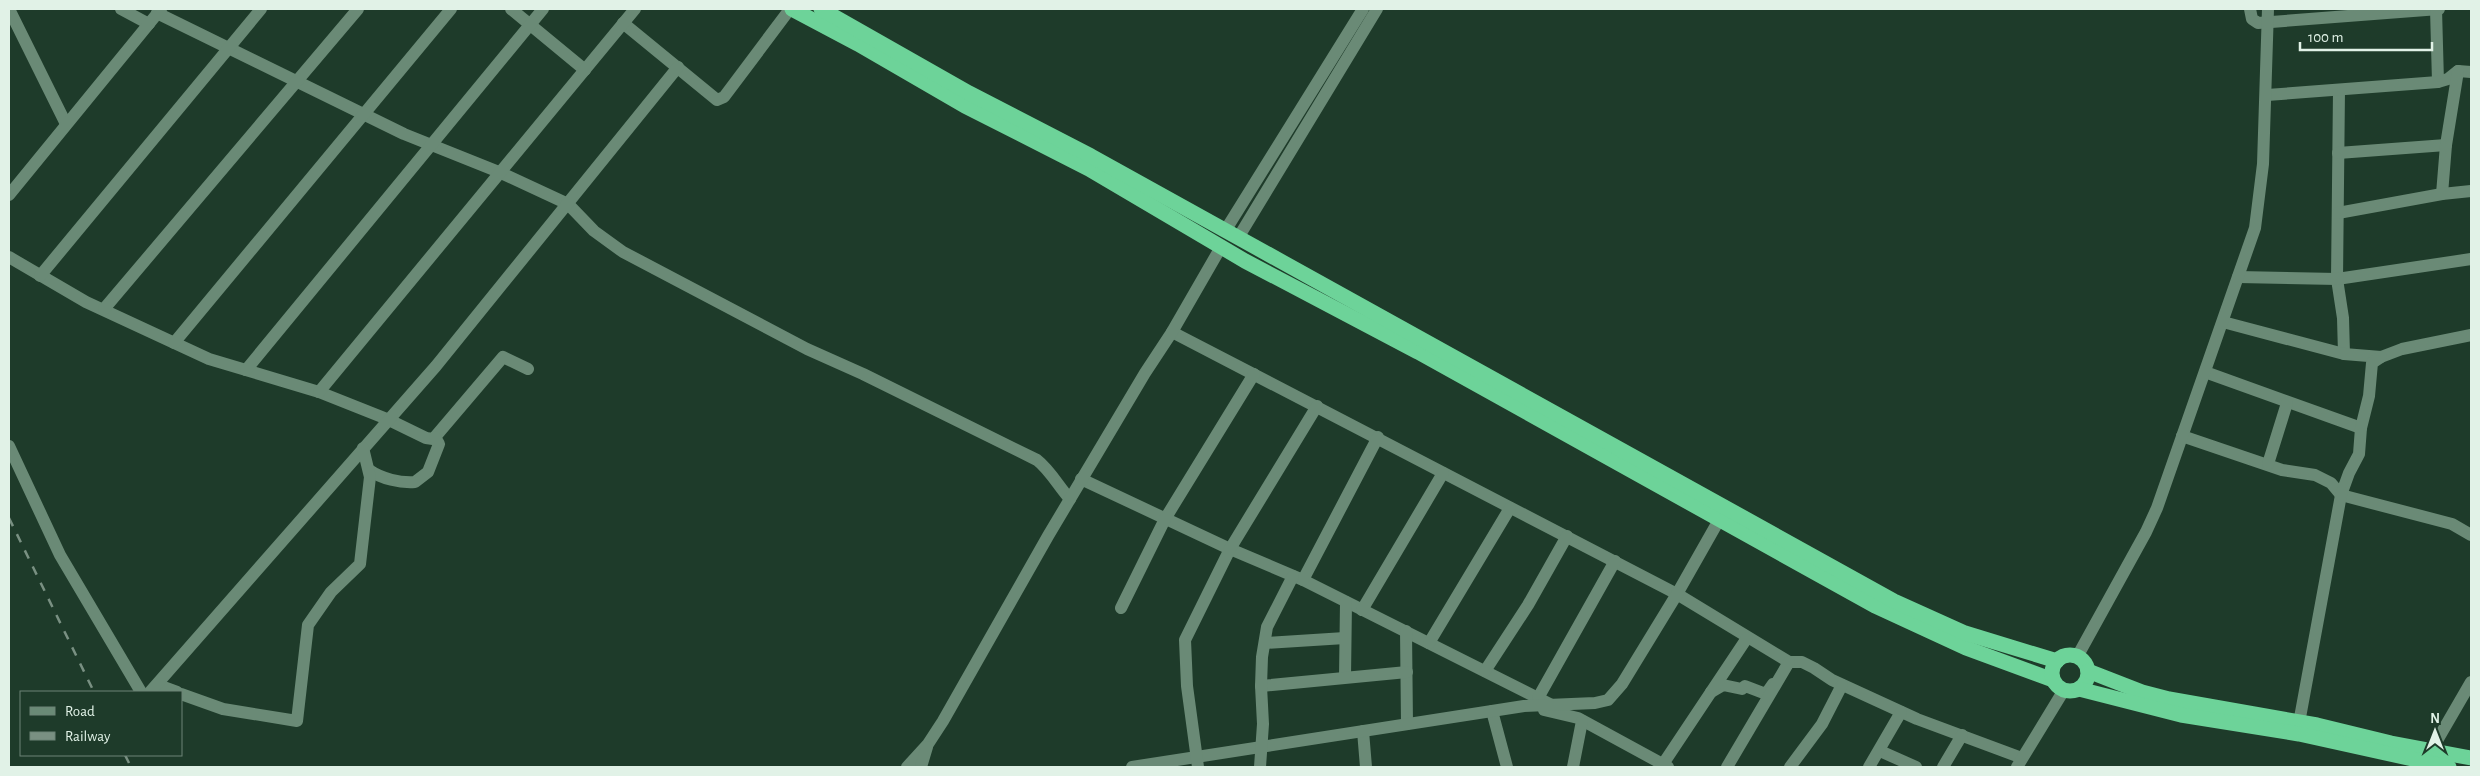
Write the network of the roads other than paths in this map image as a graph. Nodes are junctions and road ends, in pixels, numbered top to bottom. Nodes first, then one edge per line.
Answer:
1 (9, 9) edge
2 (121, 9) edge
3 (261, 9) edge
4 (358, 9) edge
5 (451, 9) edge
6 (511, 9) edge
7 (542, 9) edge
8 (635, 9) edge
9 (791, 9) edge
10 (821, 9) edge
11 (1363, 9) edge
12 (1378, 9) edge
13 (2250, 9) edge
14 (2436, 9) edge
15 (2440, 9) edge
16 (159, 11) edge
17 (2269, 15) edge
18 (623, 23) junction
19 (149, 24) junction
20 (529, 25) junction
21 (861, 38) junction
22 (229, 47) junction
23 (879, 49) junction
24 (678, 67) junction
25 (584, 70) junction
26 (2458, 71) junction
27 (2471, 72) edge
28 (298, 81) junction
29 (2438, 82) junction
30 (2338, 90) junction
31 (2267, 95) junction
32 (364, 114) junction
33 (66, 124) junction
34 (431, 145) junction
35 (2446, 145) junction
36 (2338, 153) junction
37 (499, 172) junction
38 (2471, 191) edge
39 (2442, 194) junction
40 (9, 195) edge
41 (568, 204) junction
42 (2338, 213) junction
43 (1231, 235) junction
44 (1221, 247) junction
45 (9, 258) edge
46 (2471, 259) edge
47 (40, 276) junction
48 (2238, 277) junction
49 (2337, 279) junction
50 (104, 309) junction
51 (2223, 322) junction
52 (1172, 332) junction
53 (2471, 335) edge
54 (174, 343) junction
55 (2344, 354) junction
56 (2381, 357) junction
57 (528, 369) dead end
58 (246, 370) junction
59 (2205, 372) junction
60 (1254, 374) junction
61 (319, 392) junction
62 (2287, 403) junction
63 (1317, 406) junction
64 (387, 419) junction
65 (2361, 428) junction
66 (2182, 436) junction
67 (435, 437) junction
68 (1378, 437) junction
69 (9, 446) edge
70 (362, 448) junction
71 (2268, 464) junction
72 (369, 470) junction
73 (1443, 473) junction
74 (1082, 479) junction
75 (2341, 495) junction
76 (1070, 499) junction
77 (1510, 508) junction
78 (1165, 519) junction
79 (1719, 520) junction
80 (2471, 535) edge
81 (1567, 536) junction
82 (1230, 549) junction
83 (1615, 561) junction
84 (1298, 578) junction
85 (1677, 594) junction
86 (1346, 602) junction
87 (1121, 608) dead end
88 (1362, 610) junction
89 (1406, 631) junction
90 (1345, 638) junction
91 (1747, 638) junction
92 (1264, 643) junction
93 (1429, 643) junction
94 (2078, 657) junction
95 (2057, 661) junction
96 (1789, 662) junction
97 (1484, 671) junction
98 (2088, 671) junction
99 (1407, 672) junction
100 (1345, 677) junction
101 (2471, 682) edge
102 (1842, 685) junction
103 (1261, 686) junction
104 (2065, 686) junction
105 (154, 689) edge
106 (140, 691) edge
107 (169, 691) edge
108 (1710, 693) junction
109 (182, 694) edge
110 (1538, 698) junction
111 (1552, 705) junction
112 (1524, 706) junction
113 (1492, 711) junction
114 (1901, 712) junction
115 (1582, 721) junction
116 (2298, 723) junction
117 (1408, 724) junction
118 (1363, 731) junction
119 (1962, 735) junction
120 (928, 744) junction
121 (1262, 746) junction
122 (1880, 751) junction
123 (2431, 751) junction
124 (2467, 761) edge
125 (1197, 762) edge
126 (2020, 763) edge
127 (1664, 766) edge
128 (907, 767) edge
129 (921, 767) edge
130 (1133, 767) edge
131 (1260, 767) edge
132 (1366, 767) edge
133 (1506, 767) edge
134 (1574, 767) edge
135 (1727, 767) edge
136 (1790, 767) edge
137 (1869, 767) edge
138 (1916, 767) edge
139 (1943, 767) edge
140 (2449, 767) edge

1 - 33 street
2 - 19 street
3 - 22 street
4 - 28 street
5 - 32 street
6 - 20 street
7 - 20 street
8 - 18 street
9 - 21 highway
9 - 24 street
10 - 21 highway
11 - 43 street
12 - 43 street
13 - 17 street
14 - 15 street
14 - 17 street
14 - 29 street
16 - 19 street
16 - 22 street
17 - 31 street
18 - 24 street
18 - 25 street
19 - 33 street
20 - 25 street
20 - 34 street
21 - 23 highway
22 - 28 street
22 - 47 street
23 - 43 highway
23 - 44 highway
24 - 41 street
25 - 37 street
26 - 27 street
26 - 29 street
26 - 35 street
28 - 32 street
28 - 50 street
29 - 30 street
30 - 31 street
30 - 36 street
31 - 48 street
32 - 34 street
32 - 54 street
33 - 40 street
34 - 37 street
34 - 58 street
35 - 36 street
35 - 39 street
36 - 42 street
37 - 41 street
37 - 61 street
38 - 39 street
39 - 42 street
41 - 64 street
41 - 76 street
42 - 49 street
43 - 95 highway
44 - 52 street
44 - 79 highway
45 - 47 street
46 - 49 street
47 - 50 street
48 - 49 street
48 - 51 street
49 - 55 street
50 - 54 street
51 - 55 street
51 - 59 street
52 - 60 street
52 - 74 street
53 - 56 street
54 - 58 street
55 - 56 street
56 - 65 street
57 - 67 street
58 - 61 street
59 - 62 street
59 - 66 street
60 - 63 street
60 - 78 street
61 - 64 street
62 - 65 street
62 - 71 street
63 - 68 street
63 - 82 street
64 - 67 street
64 - 70 street
65 - 75 street
66 - 71 street
66 - 94 street
67 - 72 street
68 - 73 street
68 - 84 street
69 - 106 street
70 - 72 street
70 - 105 street
71 - 75 street
72 - 109 street
73 - 77 street
73 - 88 street
74 - 76 street
74 - 78 street
75 - 80 street
75 - 116 street
76 - 120 street
77 - 81 street
77 - 93 street
78 - 82 street
78 - 87 street
79 - 85 street
79 - 104 highway
81 - 83 street
81 - 97 street
82 - 84 street
82 - 125 street
83 - 85 street
83 - 110 street
84 - 86 street
84 - 92 street
85 - 91 street
85 - 111 street
86 - 88 street
86 - 90 street
88 - 89 street
89 - 93 street
89 - 99 street
90 - 92 street
90 - 100 street
91 - 96 street
91 - 108 street
92 - 103 street
93 - 97 street
94 - 95 highway
94 - 98 highway
95 - 104 highway
96 - 102 street
96 - 108 street
96 - 135 street
97 - 110 street
98 - 104 highway
98 - 116 highway
99 - 100 street
99 - 117 street
100 - 103 street
101 - 123 street
102 - 114 street
102 - 136 street
103 - 121 street
104 - 126 street
104 - 140 highway
105 - 107 street
108 - 127 street
110 - 111 street
111 - 112 street
112 - 113 street
112 - 115 street
113 - 117 street
113 - 133 street
114 - 119 street
114 - 122 street
115 - 127 street
115 - 134 street
116 - 123 highway
117 - 118 street
118 - 121 street
118 - 132 street
119 - 126 street
119 - 139 street
120 - 128 street
120 - 129 street
121 - 125 street
121 - 131 street
122 - 137 street
122 - 138 street
123 - 124 highway
125 - 130 street

